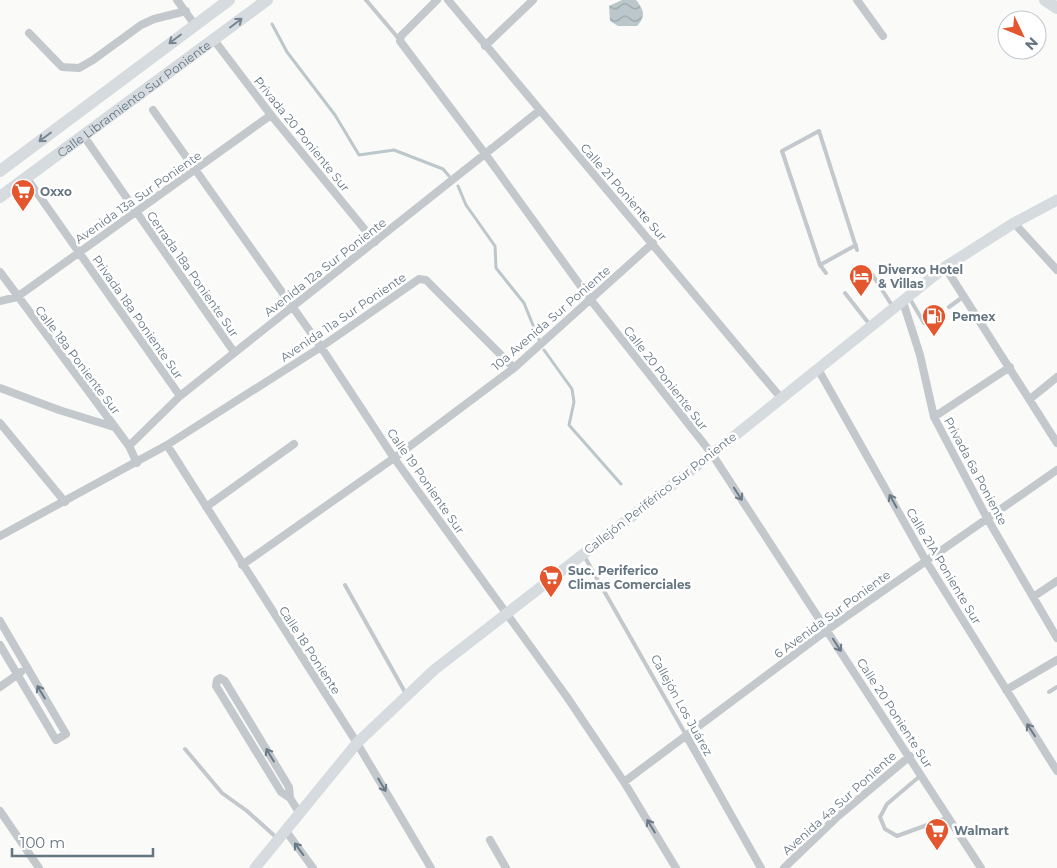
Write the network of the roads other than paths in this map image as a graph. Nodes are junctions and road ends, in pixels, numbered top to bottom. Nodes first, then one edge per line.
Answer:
1 (177, 0) edge
2 (229, 0) edge
3 (266, 0) edge
4 (366, 0) edge
5 (437, 0) edge
6 (448, 0) edge
7 (532, 0) edge
8 (857, 0) edge
9 (1045, 0) edge
10 (1057, 8) edge
11 (186, 11) junction
12 (195, 25) junction
13 (29, 33) dead end
14 (883, 36) dead end
15 (399, 39) junction
16 (214, 40) junction
17 (485, 46) junction
18 (153, 110) dead end
19 (539, 111) junction
20 (271, 115) junction
21 (83, 135) junction
22 (486, 155) junction
23 (0, 171) edge
24 (195, 171) junction
25 (26, 177) junction
26 (0, 197) edge
27 (1057, 200) edge
28 (137, 212) junction
29 (1014, 223) junction
30 (375, 242) junction
31 (653, 243) junction
32 (78, 253) junction
33 (820, 265) junction
34 (945, 267) junction
35 (1057, 270) edge
36 (0, 272) edge
37 (826, 273) dead end
38 (872, 274) dead end
39 (845, 293) dead end
40 (17, 297) junction
41 (964, 297) junction
42 (590, 299) junction
43 (0, 301) edge
44 (902, 302) junction
45 (292, 307) junction
46 (948, 307) dead end
47 (928, 320) dead end
48 (871, 327) junction
49 (320, 347) junction
50 (234, 352) junction
51 (1010, 367) junction
52 (514, 368) junction
53 (818, 369) junction
54 (1057, 377) edge
55 (0, 388) edge
56 (180, 396) junction
57 (782, 398) junction
58 (1030, 399) junction
59 (934, 417) junction
60 (0, 423) edge
61 (114, 427) junction
62 (1057, 442) edge
63 (294, 444) dead end
64 (167, 445) junction
65 (129, 446) junction
66 (712, 454) junction
67 (394, 458) junction
68 (137, 463) junction
69 (1057, 470) edge
70 (65, 502) junction
71 (206, 507) junction
72 (987, 518) junction
73 (0, 536) edge
74 (583, 554) junction
75 (926, 561) junction
76 (242, 565) junction
77 (1057, 581) edge
78 (345, 585) dead end
79 (1033, 597) junction
80 (506, 614) junction
81 (0, 621) edge
82 (827, 630) junction
83 (1057, 638) edge
84 (0, 646) edge
85 (1057, 660) edge
86 (27, 669) junction
87 (17, 675) junction
88 (0, 686) edge
89 (1057, 688) edge
90 (1006, 690) junction
91 (1049, 692) dead end
92 (407, 694) junction
93 (686, 735) junction
94 (357, 743) junction
95 (185, 749) dead end
96 (910, 756) junction
97 (1057, 771) edge
98 (922, 775) junction
99 (624, 782) junction
100 (290, 798) junction
101 (0, 811) edge
102 (300, 814) junction
103 (949, 817) junction
104 (282, 836) junction
105 (490, 840) dead end
106 (39, 868) edge
107 (256, 868) edge
108 (313, 868) edge
109 (431, 868) edge
110 (506, 868) edge
111 (676, 868) edge
112 (761, 868) edge
113 (784, 868) edge
114 (981, 868) edge

1 - 11 street
2 - 12 main road, Calle Libramiento Sur Poniente
16 -> 3 main road, Calle Libramiento Sur Poniente
4 - 15 lane
5 - 15 street
6 - 17 street, Calle 21 Poniente Sur
7 - 17 street
8 - 14 street
9 - 10 main road
11 - 12 street
11 - 13 street
12 -> 23 main road, Calle Libramiento Sur Poniente
15 - 22 street, Calle 20 Poniente Sur
16 - 20 street, Privada 20 Poniente Sur
16 - 21 main road, Calle Libramiento Sur Poniente
17 - 19 street, Calle 21 Poniente Sur
18 - 24 street, Calle 19 Poniente Sur
19 - 22 street, Avenida 12a Sur Poniente
19 - 31 street, Calle 21 Poniente Sur
20 - 24 street, Avenida 13a Sur Poniente
20 - 30 street, Privada 20 Poniente Sur
21 - 25 main road, Calle Libramiento Sur Poniente
21 - 28 street, Cerrada 18a Poniente Sur
22 - 30 street, Avenida 12a Sur Poniente
22 - 42 street, Calle 20 Poniente Sur
24 - 28 street, Avenida 13a Sur Poniente
24 - 45 street, Calle 19 Poniente Sur
25 - 26 main road, Calle Libramiento Sur Poniente
25 - 32 street, Privada 18a Poniente Sur
27 - 29 main road, Callejón Periférico Sur Poniente
28 - 32 street, Avenida 13a Sur Poniente
28 - 50 street, Cerrada 18a Poniente Sur
29 - 34 main road, Callejón Periférico Sur Poniente
29 - 35 street
30 - 45 street, Avenida 12a Sur Poniente
31 - 42 street, 10a Avenida Sur Poniente
31 - 57 street, Calle 21 Poniente Sur
32 - 40 street, Avenida 13a Sur Poniente
32 - 56 street, Privada 18a Poniente Sur
33 - 33 lane
33 - 37 lane
34 - 41 street
34 - 44 main road, Callejón Periférico Sur Poniente
36 - 40 street, Calle 18a Poniente Sur
38 - 44 lane
39 - 48 lane
40 - 43 street
40 - 61 street, Calle 18a Poniente Sur
41 - 46 lane
41 - 51 street
42 - 52 street, 10a Avenida Sur Poniente
42 - 66 street, Calle 20 Poniente Sur
44 - 47 lane
44 - 48 main road, Callejón Periférico Sur Poniente
44 - 59 street, Privada 6a Poniente
45 - 49 street, Calle 19 Poniente Sur
45 - 50 street, Avenida 12a Sur Poniente
48 - 53 main road, Callejón Periférico Sur Poniente
49 - 52 street, Avenida 11a Sur Poniente
49 - 64 street, Avenida 11a Sur Poniente
49 - 67 street, Calle 19 Poniente Sur
50 - 56 street, Avenida 12a Sur Poniente
51 - 58 street
51 - 59 street
52 - 67 street, 10a Avenida Sur Poniente
53 - 57 main road, Callejón Periférico Sur Poniente
75 -> 53 street, Calle 21A Poniente Sur
54 - 58 street
55 - 61 street
56 - 65 street, Avenida 12a Sur Poniente
57 - 66 main road, Callejón Periférico Sur Poniente
58 - 62 street
59 - 72 street, Privada 6a Poniente
60 - 70 street
61 - 65 street, Calle 18a Poniente Sur
63 - 71 street
64 - 68 street, Avenida 11a Sur Poniente
64 - 71 street, Calle 18 Poniente
65 - 68 street, Calle 18a Poniente Sur
66 - 74 main road, Callejón Periférico Sur Poniente
66 -> 82 street, Calle 20 Poniente Sur
67 - 76 street, 10a Avenida Sur Poniente
67 - 80 street, Calle 19 Poniente Sur
68 - 70 street, Avenida 11a Sur Poniente
69 - 72 street, 6 Avenida Sur Poniente
70 - 73 street, Avenida 11a Sur Poniente
71 - 76 street, Calle 18 Poniente
72 - 75 street, 6 Avenida Sur Poniente
72 - 79 street, Privada 6a Poniente
74 - 80 main road, Callejón Periférico Sur Poniente
74 - 93 lane, Callejón Los Juárez
75 - 82 street, 6 Avenida Sur Poniente
75 - 90 street, Calle 21A Poniente Sur
76 - 94 street, Calle 18 Poniente
77 - 79 street
78 - 92 lane
79 - 83 street, Privada 6a Poniente
80 - 92 main road, Callejón Periférico Sur Poniente
80 - 99 street, Calle 19 Poniente Sur
81 - 86 street
82 - 93 street, 6 Avenida Sur Poniente
82 -> 96 street, Calle 20 Poniente Sur
84 - 87 street
85 - 90 street
86 - 87 street
87 -> 86 street
87 - 88 street
89 - 91 lane
97 -> 90 street, Calle 21A Poniente Sur
92 - 94 main road, Callejón Periférico Sur Poniente
93 - 99 street, 6 Avenida Sur Poniente
93 - 112 street, Callejón Los Juárez
94 - 102 main road, Callejón Periférico Sur Poniente
94 -> 109 street, Calle 18 Poniente
95 - 104 lane
96 - 98 street, Calle 20 Poniente Sur
96 - 113 street, Avenida 4a Sur Poniente
98 - 103 street, Calle 20 Poniente Sur
98 - 103 lane
111 -> 99 street, Calle 19 Poniente Sur
100 -> 100 street
100 - 102 street
101 - 106 street
102 - 104 main road, Callejón Periférico Sur Poniente
103 - 114 street, Calle 20 Poniente Sur
104 - 107 main road, Callejón Periférico Sur Poniente
108 -> 104 street
105 - 110 street

